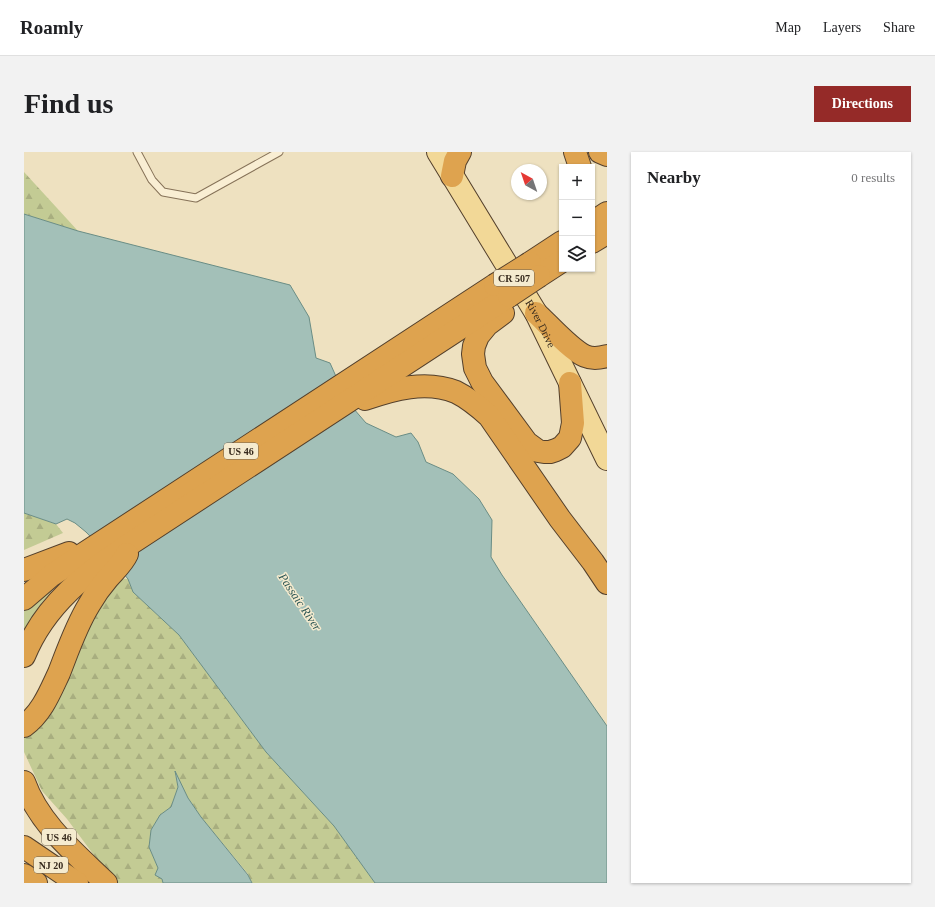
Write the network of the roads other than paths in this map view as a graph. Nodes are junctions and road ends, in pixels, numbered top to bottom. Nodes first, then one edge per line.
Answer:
1 (137, 152) edge
2 (278, 152) edge
3 (438, 152) edge
4 (460, 152) edge
5 (575, 152) edge
6 (600, 152) edge
7 (607, 155) edge
8 (579, 164) edge
9 (452, 176) junction
10 (607, 213) edge
11 (595, 220) edge
12 (607, 232) edge
13 (559, 235) edge
14 (595, 240) edge
15 (607, 247) edge
16 (595, 253) edge
17 (548, 259) edge
18 (502, 291) junction
19 (536, 313) junction
20 (607, 356) edge
21 (379, 380) junction
22 (570, 382) junction
23 (607, 459) edge
24 (133, 542) junction
25 (49, 569) junction
26 (24, 570) edge
27 (607, 583) edge
28 (24, 599) edge
29 (24, 656) edge
30 (24, 726) edge
31 (24, 782) edge
32 (24, 847) edge
33 (24, 875) edge
34 (36, 883) edge
35 (77, 883) edge
36 (106, 883) edge

1 - 2 lane
3 - 9 main road, River Drive / CR 507
4 - 9 highway
5 - 8 highway
6 - 7 highway
9 - 19 main road, River Drive / CR 507
10 - 11 highway
12 - 14 highway
13 - 17 highway
15 - 16 highway
17 - 18 highway, US 46, bridge
18 - 21 highway, US 46
18 - 22 highway
19 - 20 highway
19 - 22 main road, River Drive / CR 507
21 - 24 highway, US 46
21 - 25 highway, US 46
21 - 27 highway
22 - 23 main road, River Drive / CR 507
24 - 29 highway, US 46
24 - 30 highway
25 - 26 highway, US 46
25 - 28 highway
31 - 36 highway, US 46
32 - 35 highway, NJ 20
33 - 34 highway

